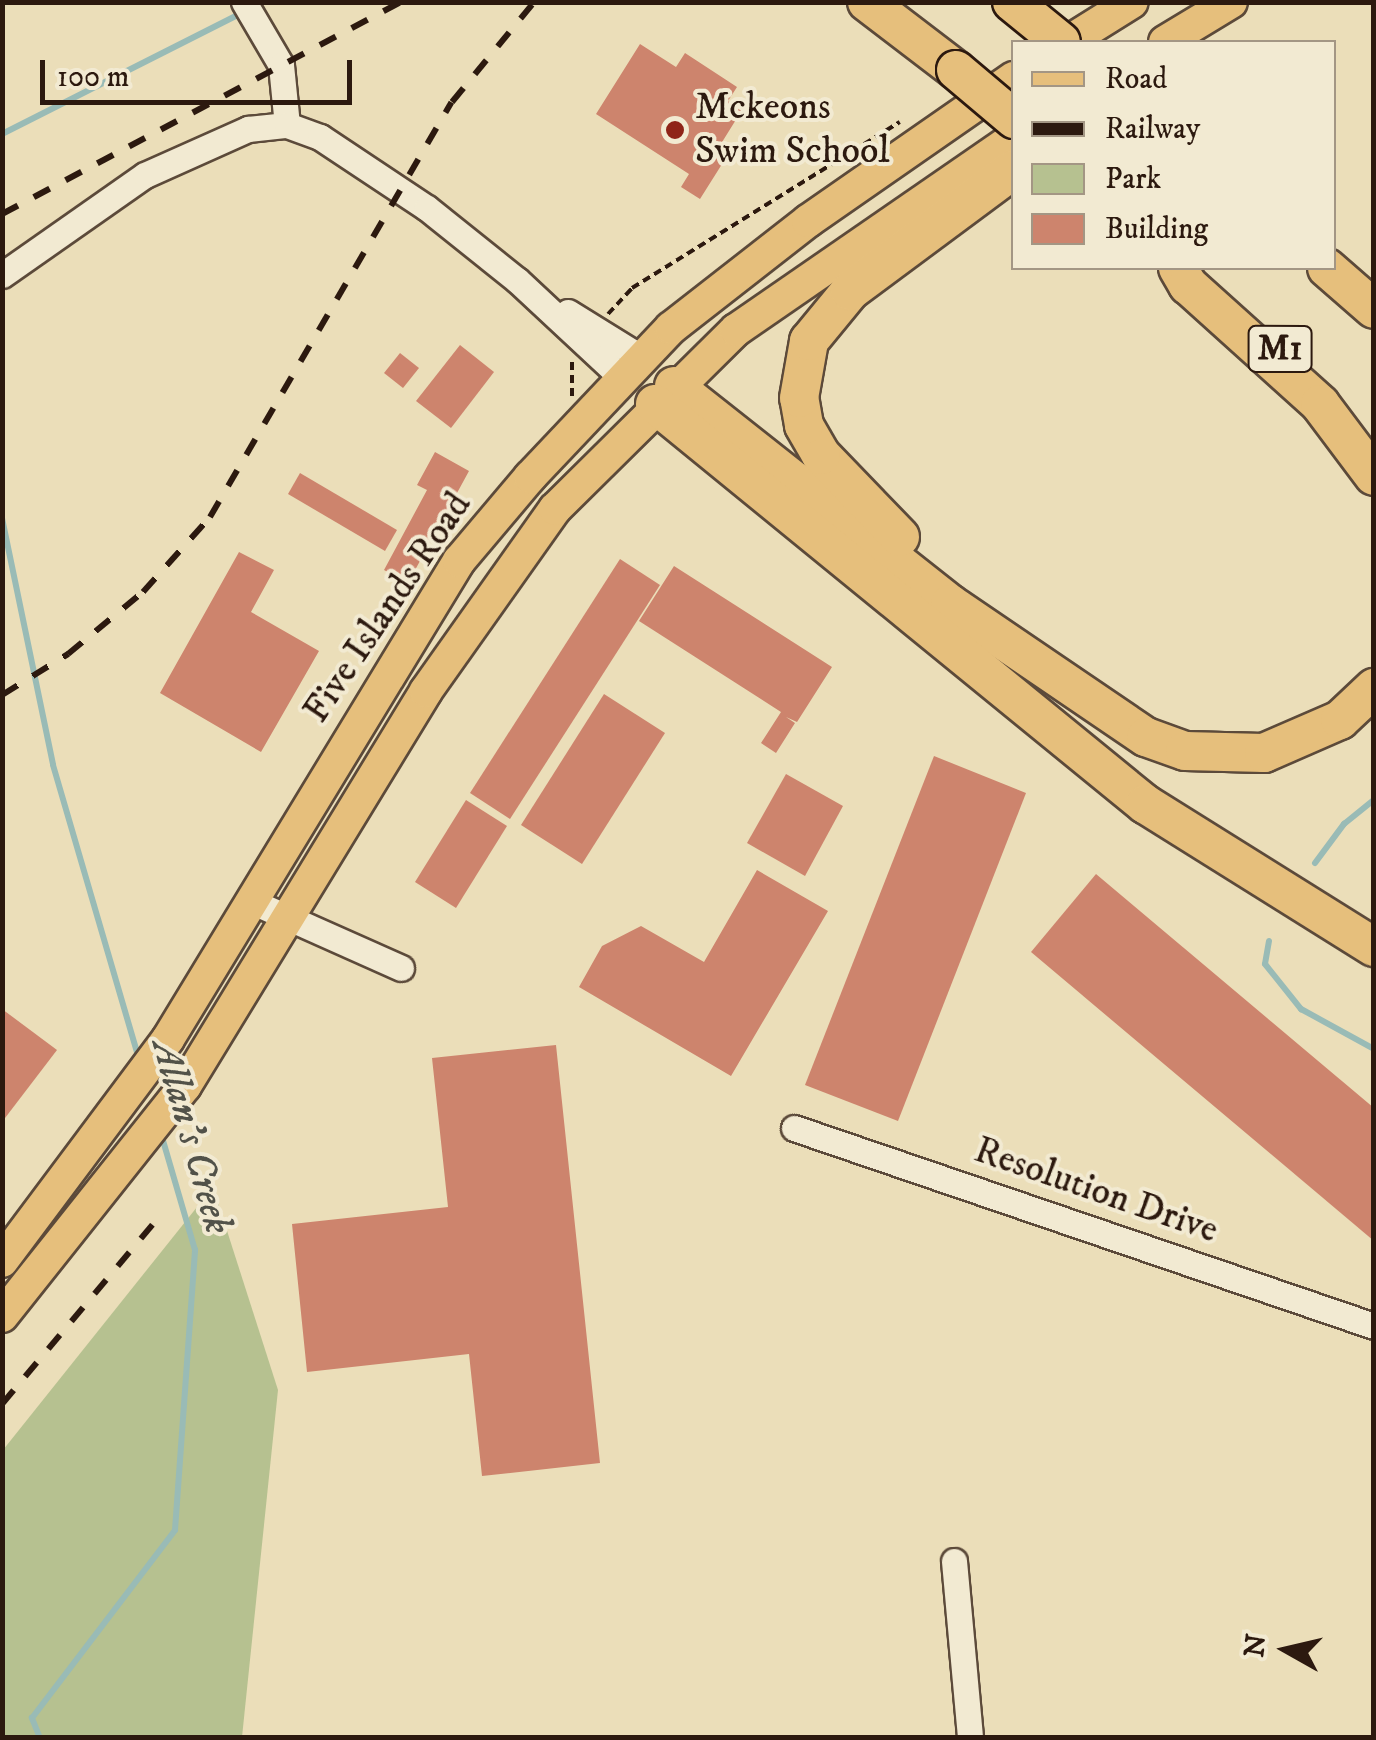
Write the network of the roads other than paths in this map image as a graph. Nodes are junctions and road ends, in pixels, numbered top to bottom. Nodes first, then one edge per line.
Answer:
1 (244, 2) edge
2 (866, 2) edge
3 (1012, 2) edge
4 (1132, 2) edge
5 (1221, 7) edge
6 (1061, 40) edge
7 (1067, 40) edge
8 (1168, 40) edge
9 (1011, 80) edge
10 (1011, 116) edge
11 (287, 125) junction
12 (1011, 140) edge
13 (1011, 171) edge
14 (1179, 270) edge
15 (1189, 270) edge
16 (1329, 270) edge
17 (2, 275) edge
18 (1374, 309) edge
19 (630, 367) junction
20 (664, 395) junction
21 (1374, 430) edge
22 (1374, 476) edge
23 (1004, 641) junction
24 (1374, 688) edge
25 (253, 902) junction
26 (289, 919) junction
27 (1374, 948) edge
28 (401, 968) dead end
29 (794, 1128) dead end
30 (2, 1262) edge
31 (2, 1316) edge
32 (1374, 1326) edge
33 (954, 1560) dead end
34 (970, 1738) edge

1 - 11 street
2 - 10 highway, bridge
3 - 6 highway, bridge
4 - 7 main road
5 - 8 main road
9 - 19 main road, Five Islands Road
11 - 17 street
11 - 19 street
12 - 20 main road, Five Islands Road
13 - 23 highway
14 - 22 highway
15 - 21 highway, M1
16 - 18 highway, M1
19 - 20 main road
19 - 25 main road, Five Islands Road
20 - 23 highway
20 - 26 main road, Five Islands Road
20 - 27 highway
23 - 24 highway
25 - 26 street
25 - 30 main road, Five Islands Road
26 - 28 street
26 - 31 main road, Five Islands Road
29 - 32 street, Resolution Drive
33 - 34 street

